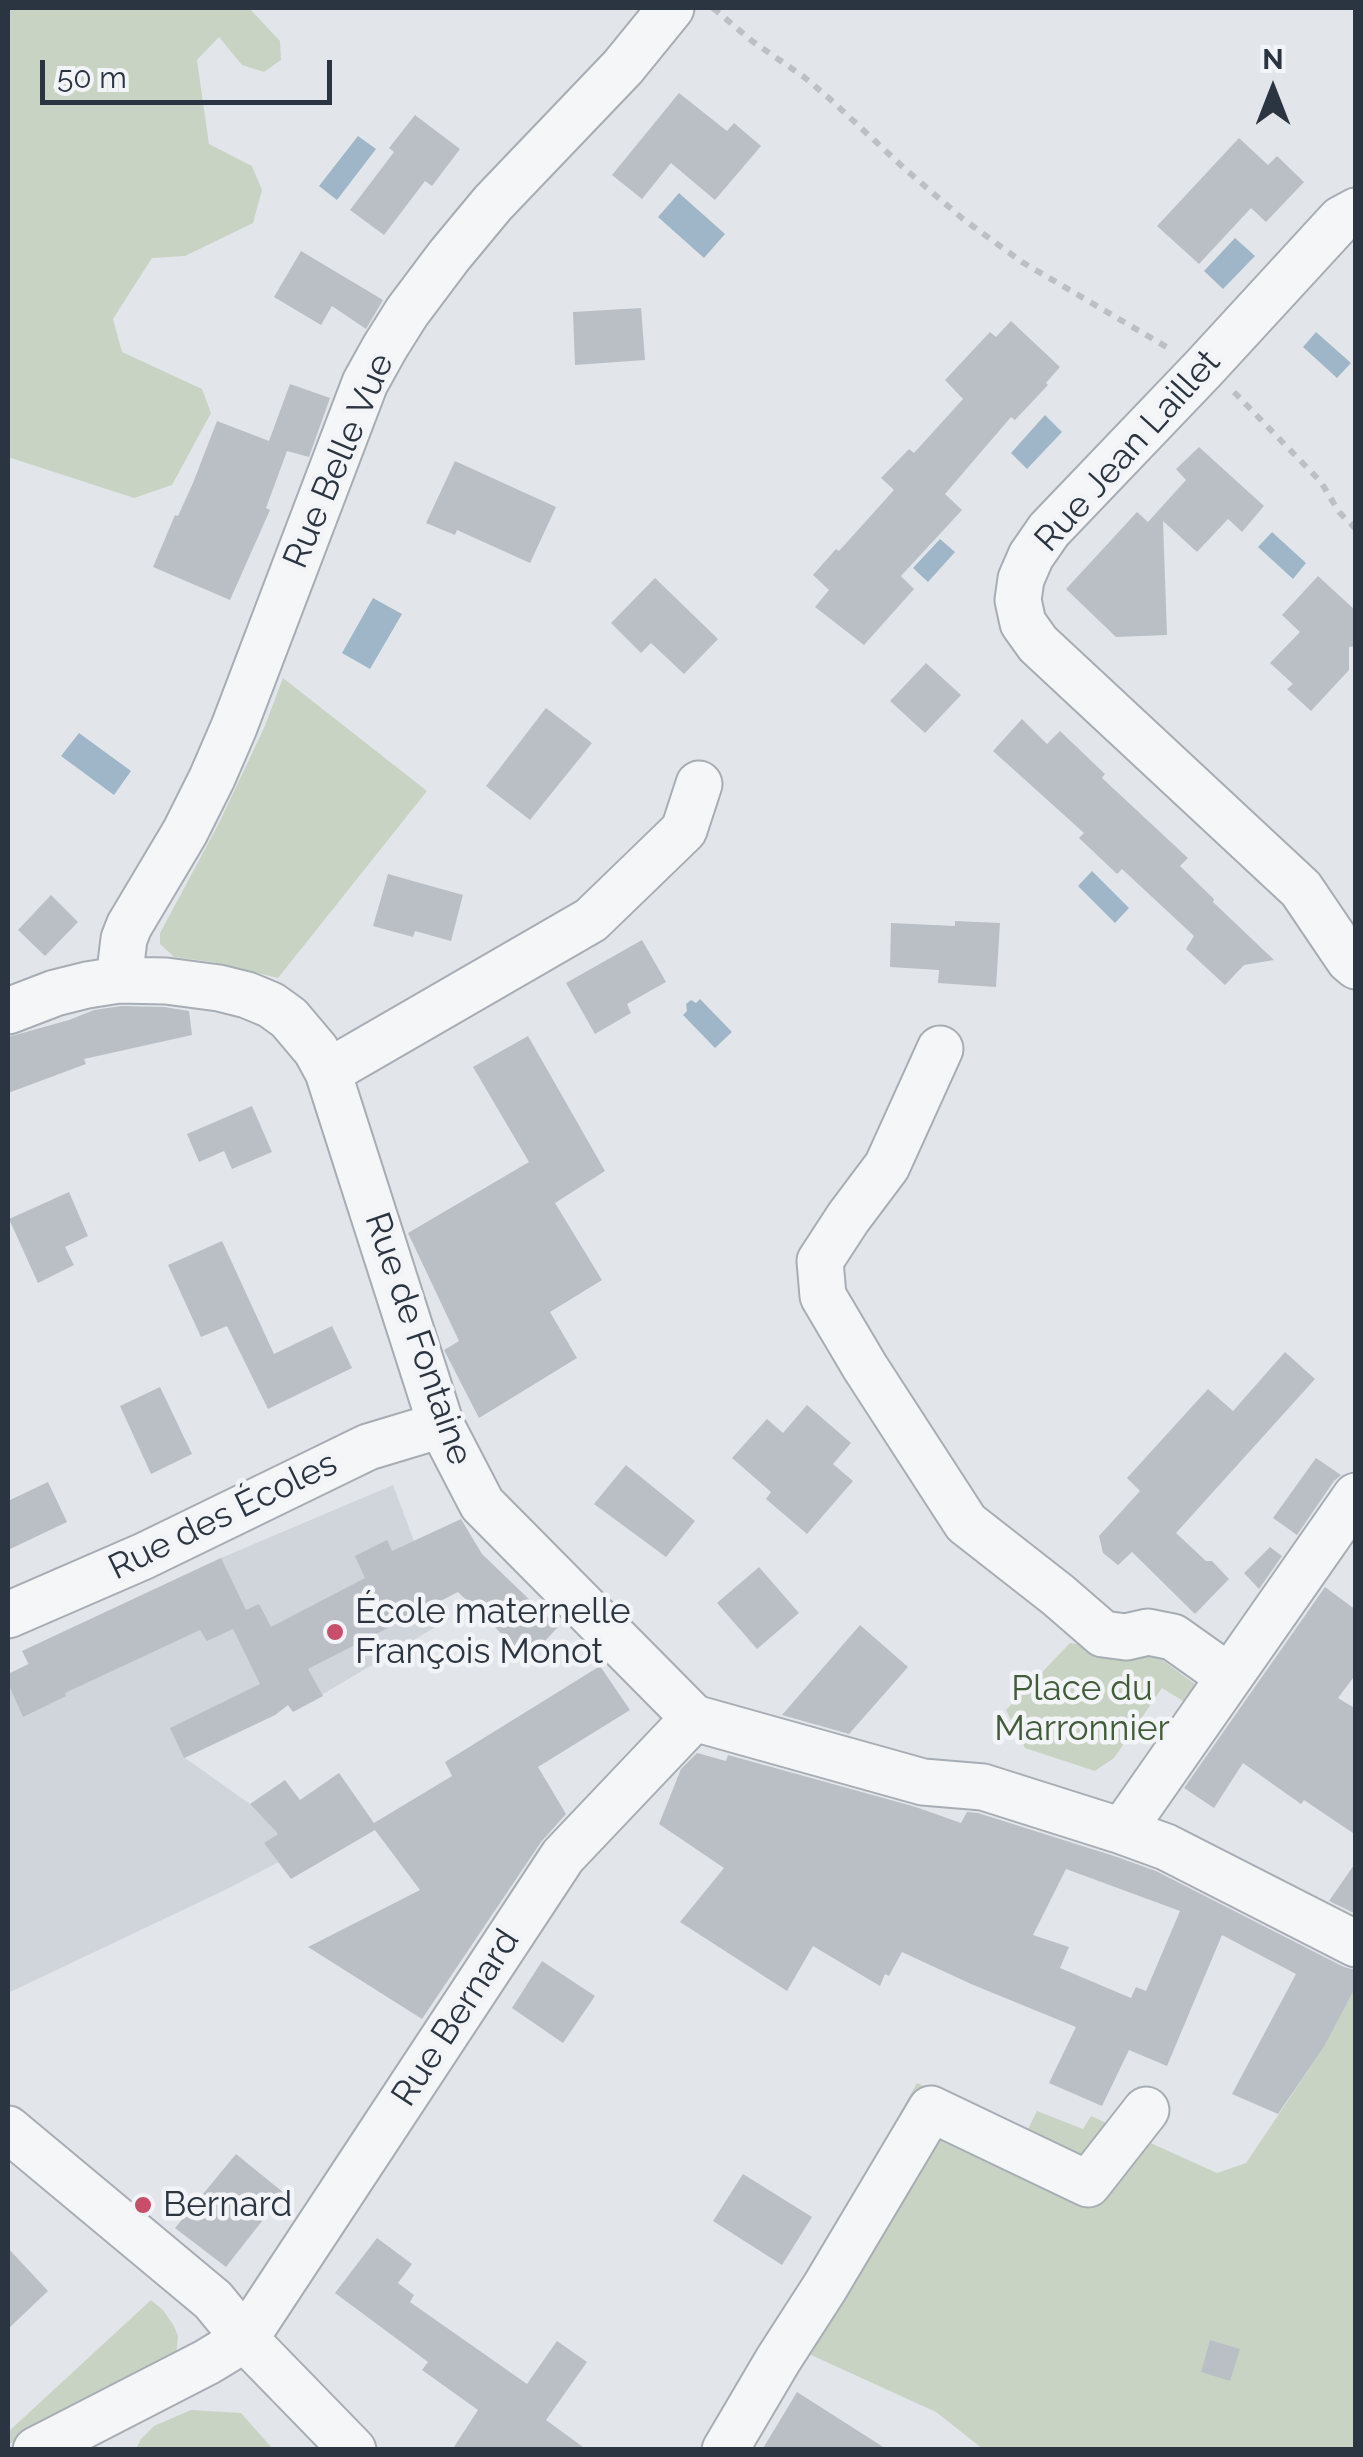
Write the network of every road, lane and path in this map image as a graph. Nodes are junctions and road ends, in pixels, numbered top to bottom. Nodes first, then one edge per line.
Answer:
1 (671, 8) edge
2 (713, 8) edge
3 (1356, 210) edge
4 (1204, 369) junction
5 (1356, 529) edge
6 (699, 784) dead end
7 (1356, 966) edge
8 (119, 980) junction
9 (8, 1011) edge
10 (940, 1049) dead end
11 (328, 1072) junction
12 (442, 1425) junction
13 (1356, 1496) edge
14 (8, 1615) edge
15 (1228, 1676) junction
16 (694, 1718) junction
17 (1122, 1831) junction
18 (1356, 1944) edge
19 (1146, 2110) dead end
20 (8, 2129) edge
21 (245, 2339) junction
22 (102, 2434) edge
23 (36, 2450) edge
24 (354, 2450) edge
25 (725, 2450) edge

1 - 8 street, Rue Belle Vue
2 - 4 path
3 - 4 street, Rue Jean Laillet
4 - 5 path
4 - 7 street, Rue Jean Laillet
6 - 11 street
8 - 9 street, Rue de Fontaine
8 - 11 street, Rue de Fontaine
10 - 15 street
11 - 12 street, Rue de Fontaine
12 - 14 street, Rue des Écoles
12 - 16 street, Rue de Fontaine
13 - 15 street
15 - 17 street
16 - 17 street, Rue de Fontaine
16 - 21 street, Rue Bernard
17 - 18 street, Rue de Fontaine
19 - 25 street
20 - 21 street
21 - 22 street
21 - 24 street
22 - 23 street

